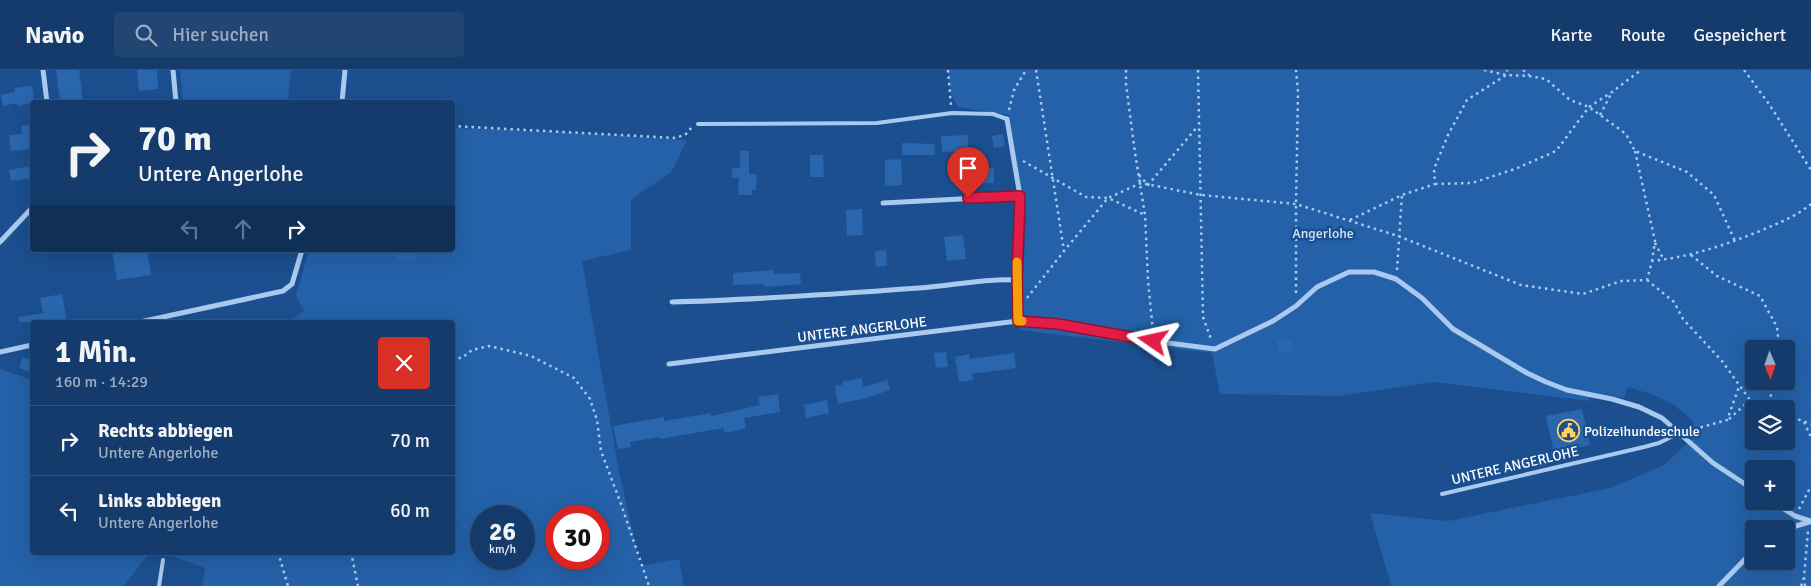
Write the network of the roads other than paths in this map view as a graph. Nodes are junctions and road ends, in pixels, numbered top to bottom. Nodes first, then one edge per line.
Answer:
1 (42, 70) edge
2 (173, 70) edge
3 (345, 70) edge
4 (46, 100) edge
5 (176, 100) edge
6 (342, 100) edge
7 (1007, 119) joint
8 (698, 124) road end
9 (1020, 196) junction
10 (883, 203) dead end
11 (30, 210) edge
12 (0, 242) edge
13 (301, 252) edge
14 (1017, 280) junction
15 (672, 302) dead end
16 (149, 320) edge
17 (1018, 321) junction
18 (30, 346) edge
19 (0, 352) edge
20 (669, 364) dead end
21 (1679, 433) junction
22 (1745, 484) edge
23 (1442, 494) dead end
24 (1785, 510) edge
25 (1810, 521) edge
26 (1795, 526) edge
27 (1745, 559) edge
28 (163, 560) dead end
29 (158, 586) edge
30 (1719, 586) edge

1 - 4 street
2 - 5 street
3 - 6 street
7 - 8 lane
7 - 9 street
9 - 10 street
9 - 14 street
11 - 12 street
13 - 16 street
14 - 15 street
14 - 17 street
17 - 20 street, UNTERE ANGERLOHE
17 - 21 street, UNTERE ANGERLOHE
18 - 19 street
21 - 22 street
21 - 23 lane, UNTERE ANGERLOHE
24 - 25 street
25 - 26 street
27 - 30 street
28 - 29 lane

